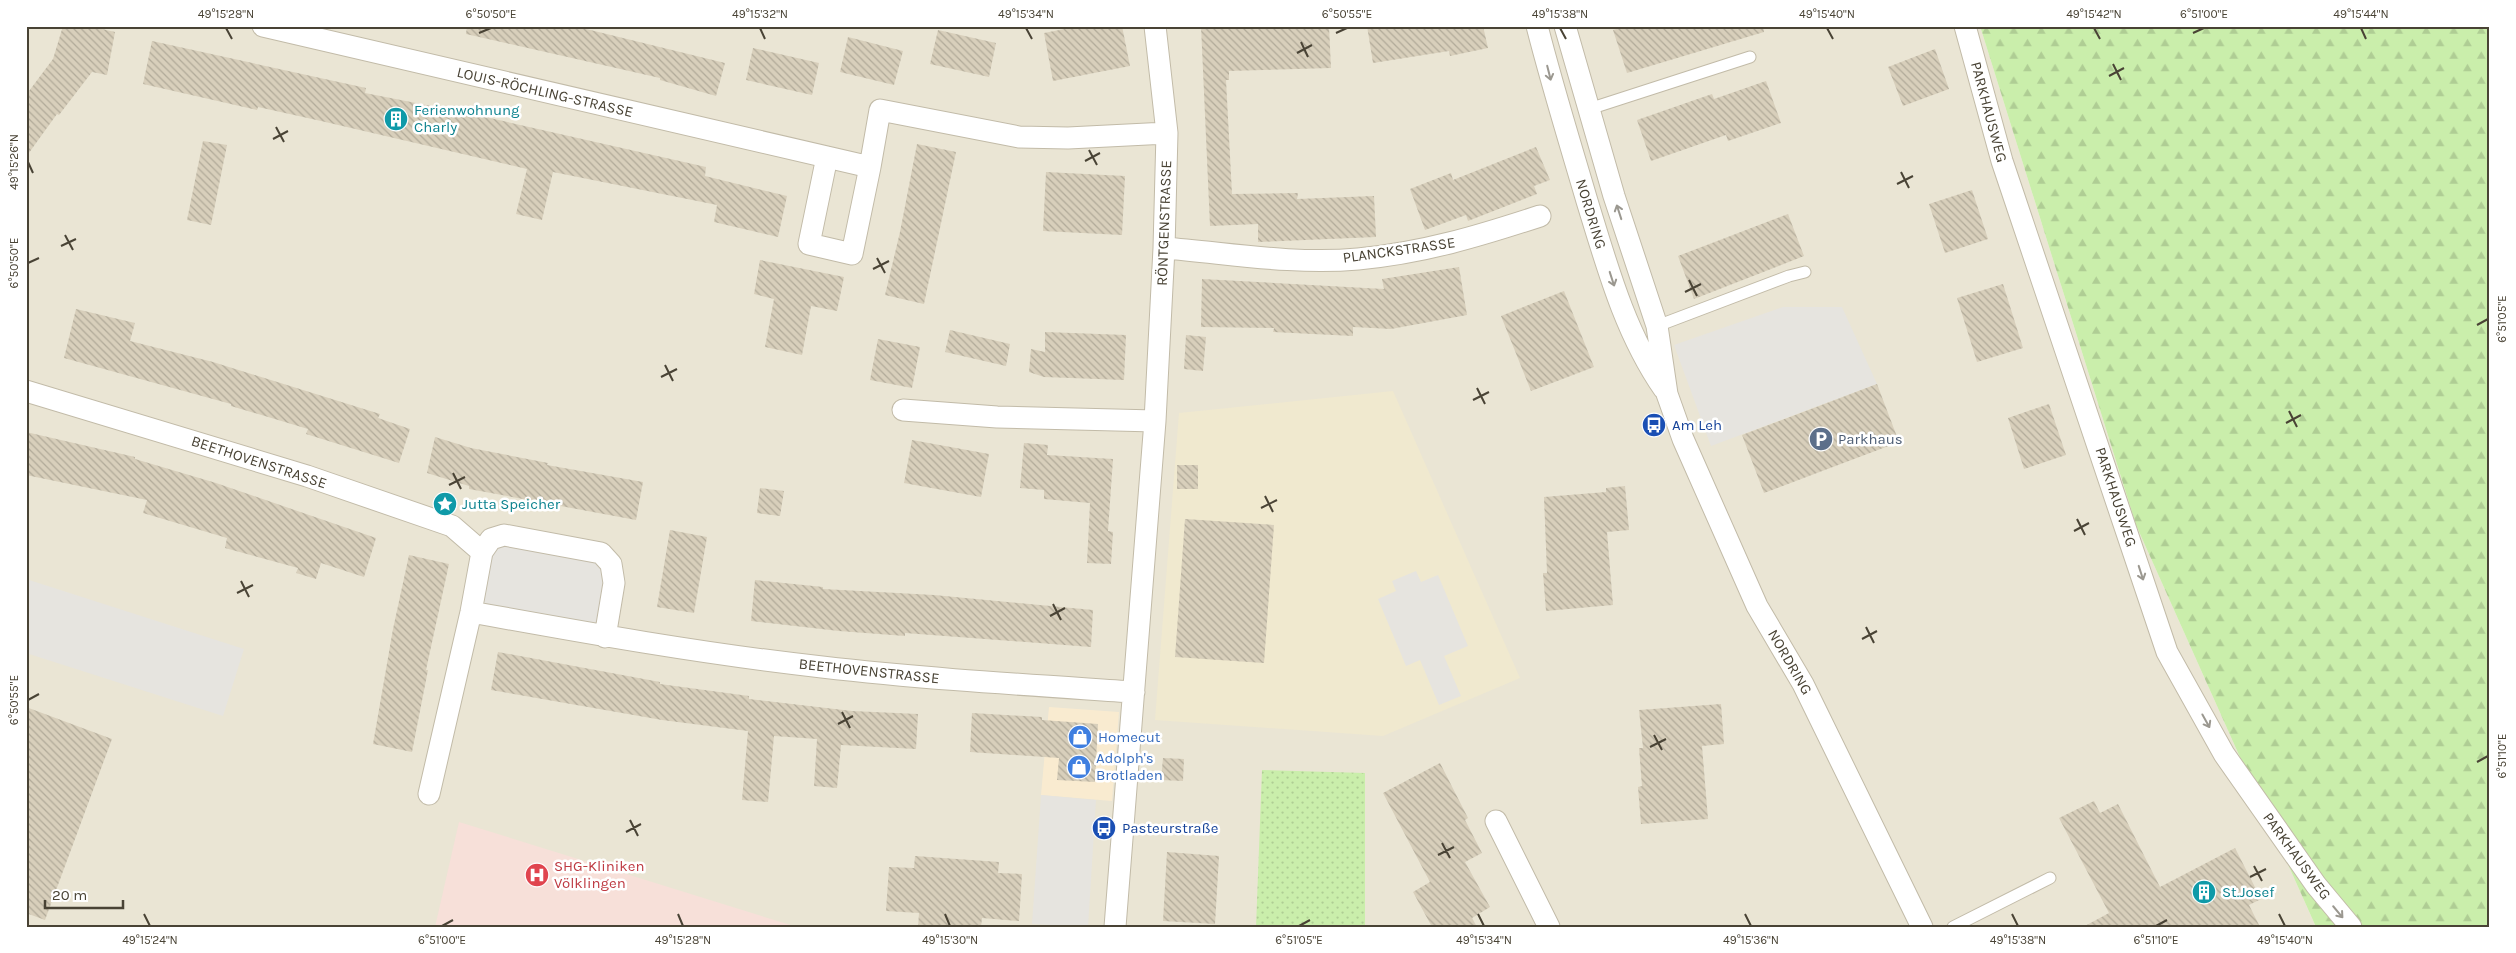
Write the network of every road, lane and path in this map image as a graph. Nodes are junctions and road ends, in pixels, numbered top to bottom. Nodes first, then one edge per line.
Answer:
1 (263, 26) edge
2 (1155, 26) edge
3 (1537, 26) edge
4 (1566, 26) edge
5 (1966, 26) edge
6 (1750, 56) dead end
7 (1589, 109) junction
8 (1166, 133) junction
9 (827, 157) junction
10 (870, 167) junction
11 (1540, 216) dead end
12 (1164, 248) junction
13 (1805, 272) dead end
14 (1656, 326) junction
15 (26, 391) edge
16 (1667, 394) junction
17 (903, 410) dead end
18 (1155, 421) junction
19 (482, 552) junction
20 (471, 612) junction
21 (605, 637) junction
22 (1134, 692) junction
23 (429, 794) dead end
24 (1496, 821) dead end
25 (2050, 878) dead end
26 (1115, 927) edge
27 (1549, 927) edge
28 (1922, 927) edge
29 (1953, 927) edge
30 (2351, 927) edge

1 - 9 street, LOUIS-RÖCHLING-STRASSE
2 - 8 street, RÖNTGENSTRASSE
3 -> 16 street, NORDRING
4 - 7 street, NORDRING
5 -> 30 street, PARKHAUSWEG
6 - 7 lane
14 -> 7 street, NORDRING
8 - 10 street
8 - 12 street, RÖNTGENSTRASSE
9 - 10 street, LOUIS-RÖCHLING-STRASSE
9 - 10 street
11 - 12 street, PLANCKSTRASSE
12 - 18 street, RÖNTGENSTRASSE
13 - 14 lane
14 - 16 street, NORDRING
15 - 19 street, BEETHOVENSTRASSE
16 - 28 street, NORDRING
17 - 18 street
18 - 22 street, RÖNTGENSTRASSE
19 - 20 street
19 - 21 street
20 - 21 street, BEETHOVENSTRASSE
20 - 23 street
21 - 22 street, BEETHOVENSTRASSE
22 - 26 street
24 - 27 street
25 - 29 lane

